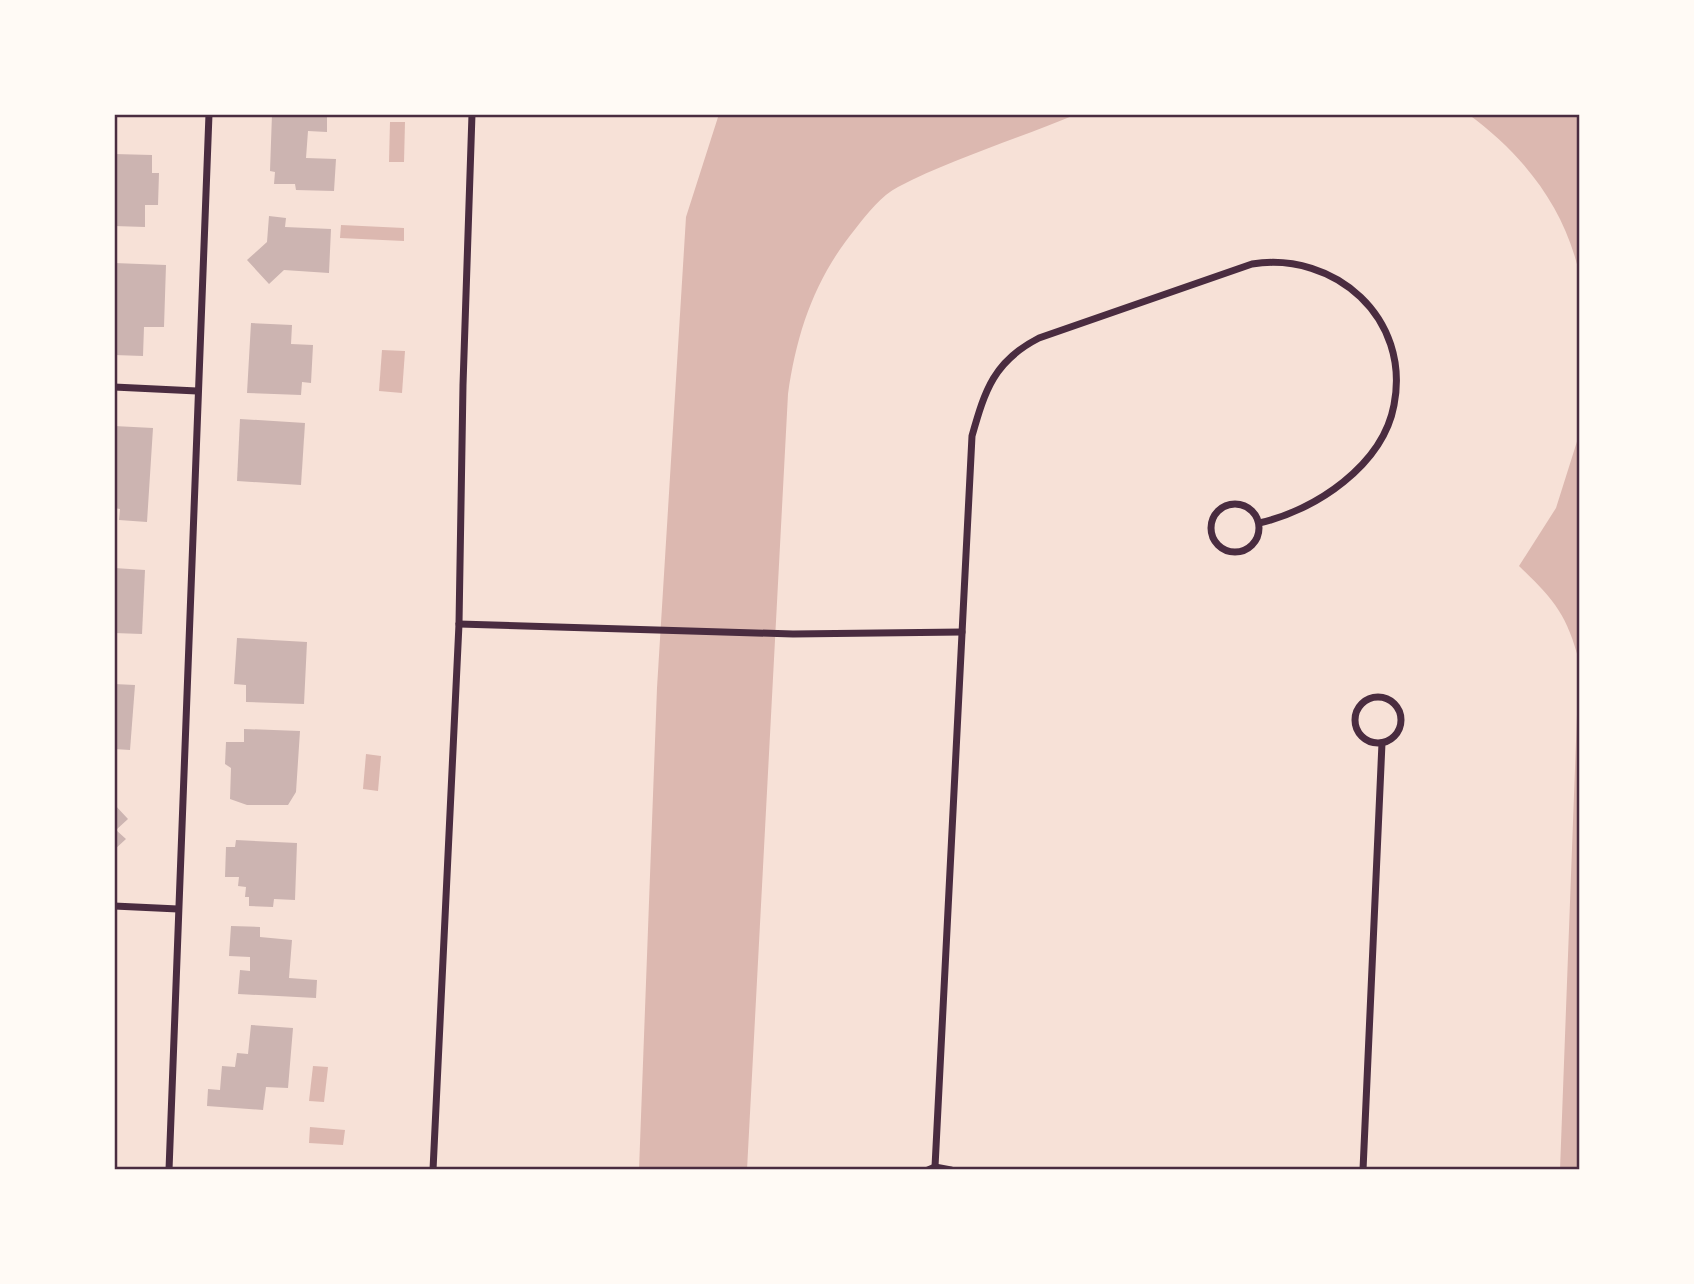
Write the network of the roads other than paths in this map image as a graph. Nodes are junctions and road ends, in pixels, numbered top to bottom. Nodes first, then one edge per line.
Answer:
1 (209, 114) edge
2 (472, 114) edge
3 (114, 387) edge
4 (197, 391) junction
5 (1259, 523) junction
6 (459, 624) junction
7 (962, 632) junction
8 (1382, 743) junction
9 (114, 906) edge
10 (178, 909) junction
11 (932, 1169) edge
12 (169, 1170) edge
13 (433, 1170) edge
14 (951, 1170) edge
15 (1363, 1170) edge

1 - 4 street
2 - 6 street
3 - 4 street
4 - 10 street
5 - 5 street
5 - 7 street
6 - 7 street
6 - 13 street
7 - 11 street
8 - 8 street
8 - 15 street
9 - 10 street
10 - 12 street
11 - 14 street

